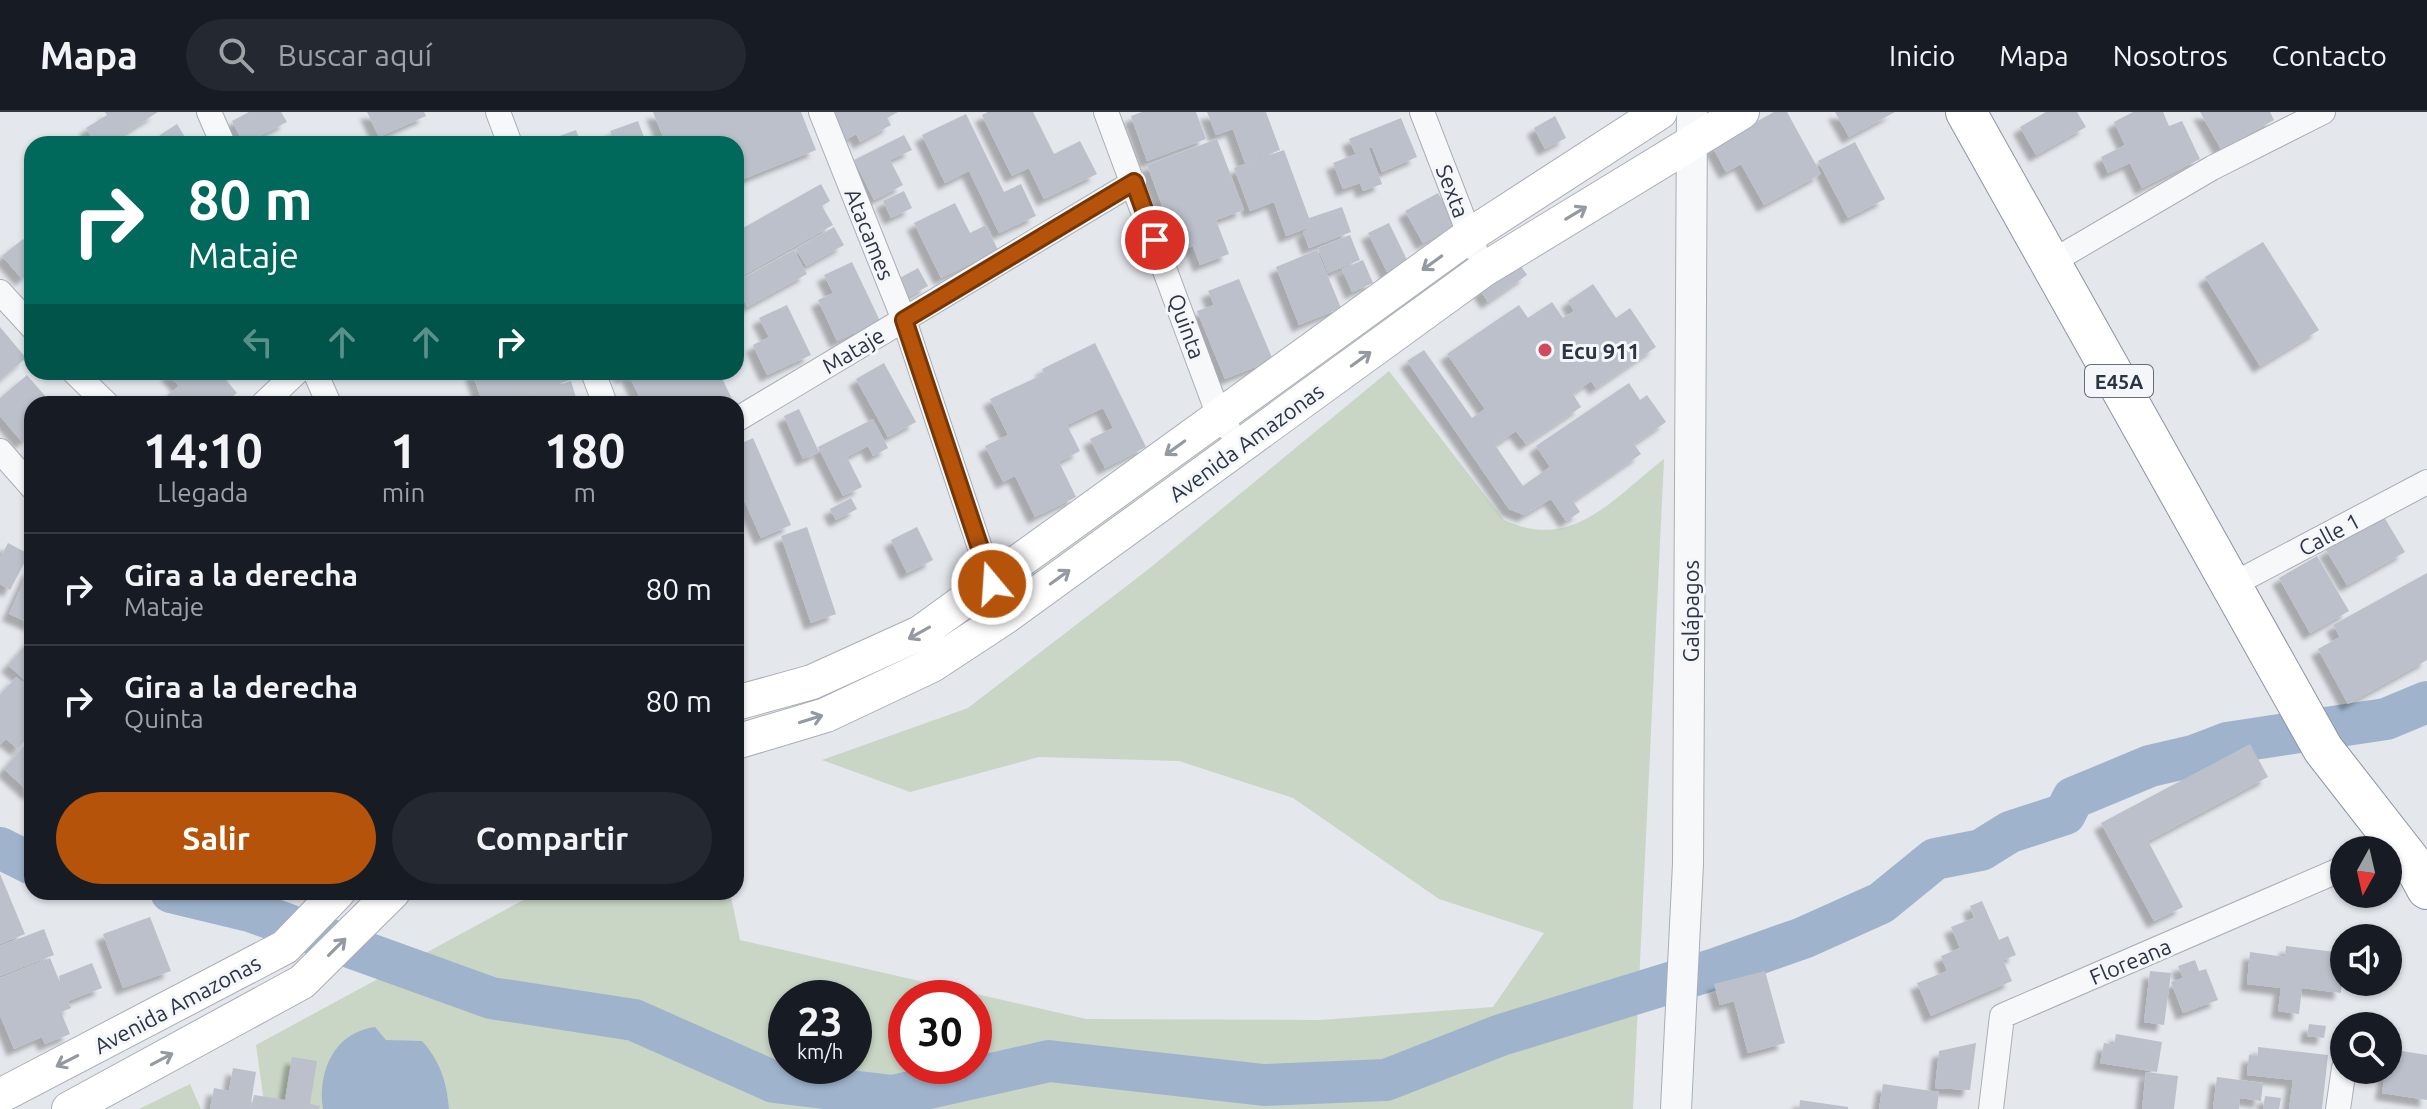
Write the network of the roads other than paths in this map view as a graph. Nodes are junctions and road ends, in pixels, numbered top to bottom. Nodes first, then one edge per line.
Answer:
1 (209, 112) edge
2 (498, 112) edge
3 (821, 112) edge
4 (1106, 112) edge
5 (1422, 112) edge
6 (1660, 112) edge
7 (1742, 112) edge
8 (1966, 112) edge
9 (2323, 112) edge
10 (1693, 127) edge
11 (220, 136) edge
12 (507, 136) edge
13 (1134, 182) junction
14 (1470, 235) junction
15 (2053, 261) junction
16 (1483, 270) junction
17 (0, 292) edge
18 (24, 318) edge
19 (904, 320) junction
20 (82, 380) edge
21 (288, 380) edge
22 (99, 396) edge
23 (272, 396) edge
24 (744, 415) edge
25 (1219, 416) junction
26 (1240, 446) junction
27 (0, 451) edge
28 (24, 478) edge
29 (2427, 482) edge
30 (992, 584) junction
31 (2232, 585) junction
32 (744, 701) edge
33 (744, 740) edge
34 (2383, 836) edge
35 (2402, 857) edge
36 (2330, 874) edge
37 (2427, 889) edge
38 (330, 900) edge
39 (384, 900) edge
40 (2342, 1084) edge
41 (5, 1094) edge
42 (69, 1109) edge
43 (1676, 1109) edge
44 (1991, 1109) edge
45 (2338, 1109) edge

1 - 11 street
2 - 12 street
3 - 19 street, Atacames
4 - 13 street, Quinta
5 - 14 street, Sexta
6 - 14 main road, Avenida Amazonas
7 - 10 main road, Avenida Amazonas
8 - 15 highway, E45A
9 - 15 street
16 -> 10 main road, Avenida Amazonas
10 - 43 street, Galápagos
13 - 19 street, Mataje
13 - 25 street, Quinta
14 - 16 street, Sexta
14 -> 25 main road, Avenida Amazonas
15 - 31 highway, E45A
26 -> 16 main road, Avenida Amazonas
17 - 18 street
19 - 24 street, Mataje
19 - 30 street, Atacames
20 - 22 street
21 - 23 street
25 - 26 street, Quinta
25 -> 30 main road, Avenida Amazonas
33 -> 26 main road, Avenida Amazonas
27 - 28 street
29 - 31 street, Calle 1
30 -> 32 main road, Avenida Amazonas
31 - 34 highway, E45A
35 - 37 highway, E45A
36 - 44 street, Floreana
38 -> 41 main road, Avenida Amazonas
42 -> 39 main road, Avenida Amazonas
40 - 45 street

